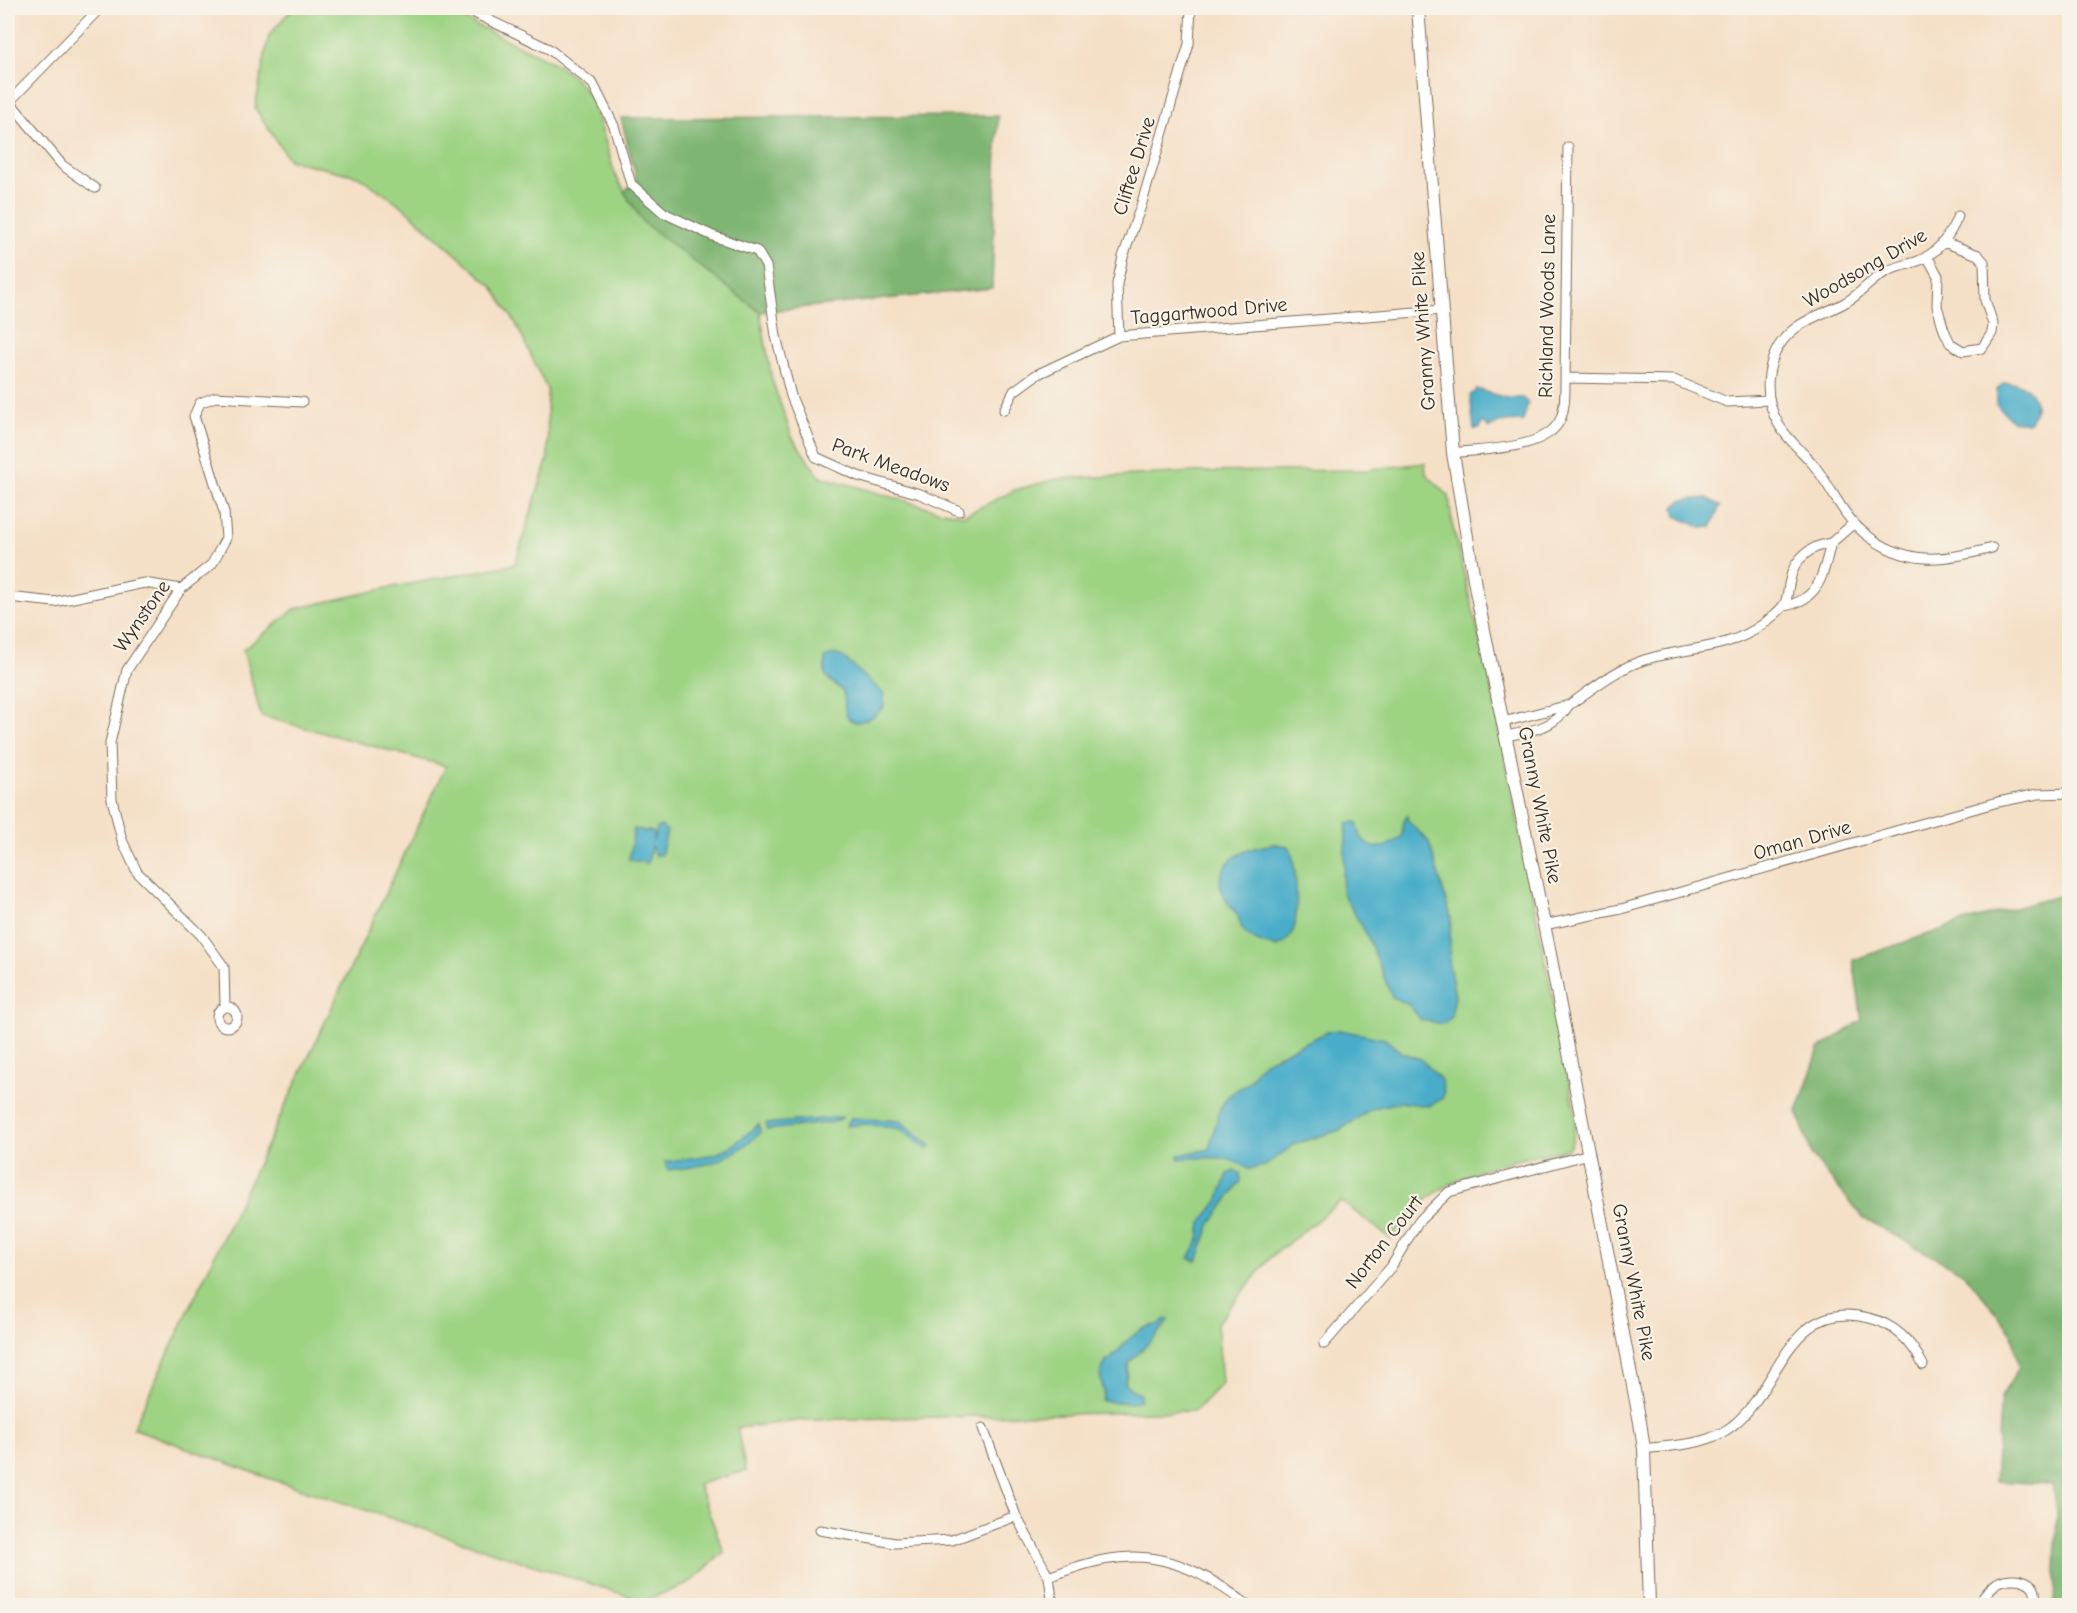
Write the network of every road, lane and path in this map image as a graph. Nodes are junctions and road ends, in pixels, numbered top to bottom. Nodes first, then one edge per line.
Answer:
1 (100, 8) edge
2 (464, 8) edge
3 (1191, 8) edge
4 (1418, 8) edge
5 (9, 102) edge
6 (1568, 147) dead end
7 (95, 188) dead end
8 (1958, 216) dead end
9 (1944, 242) junction
10 (1927, 256) junction
11 (1441, 310) junction
12 (1119, 336) junction
13 (1565, 378) junction
14 (1769, 400) junction
15 (302, 402) dead end
16 (1004, 410) dead end
17 (1453, 453) junction
18 (960, 511) dead end
19 (1854, 523) junction
20 (1831, 543) junction
21 (1992, 548) dead end
22 (181, 589) junction
23 (8, 597) edge
24 (1784, 606) junction
25 (1569, 705) junction
26 (1503, 722) junction
27 (1506, 736) junction
28 (2070, 793) edge
29 (1544, 925) junction
30 (225, 1007) dead end
31 (1589, 1154) junction
32 (1324, 1344) dead end
33 (1923, 1365) dead end
34 (983, 1428) dead end
35 (1644, 1449) junction
36 (1016, 1516) junction
37 (820, 1530) dead end
38 (1049, 1577) junction
39 (1053, 1605) edge
40 (1249, 1605) edge
41 (1650, 1605) edge
42 (1977, 1605) edge
43 (2031, 1605) edge

1 - 5 street
2 - 18 street, Park Meadows
3 - 12 street, Cliftee Drive
4 - 11 main road, Granny White Pike
5 - 7 street
6 - 13 street, Richland Woods Lane
8 - 9 street, Woodsong Drive
9 - 10 street, Woodsong Drive
9 - 10 street
10 - 14 street, Woodsong Drive
11 - 12 street, Taggartwood Drive
11 - 17 main road, Granny White Pike
12 - 16 street, Taggartwood Drive
13 - 14 street
13 - 17 street, Richland Woods Lane
14 - 19 street, Woodsong Drive
15 - 22 street, Wynstone
17 - 26 main road, Granny White Pike
19 - 20 street
19 - 21 street, Woodsong Drive
20 - 24 street
20 - 24 street
22 - 23 street
22 - 30 street, Wynstone
24 - 25 street
25 - 26 street
25 - 27 street
26 - 27 main road, Granny White Pike
27 - 29 main road, Granny White Pike
28 - 29 street, Oman Drive
29 - 31 main road, Granny White Pike
31 - 32 street, Norton Court
31 - 35 main road, Granny White Pike
33 - 35 street
34 - 36 street
35 - 41 main road, Granny White Pike
36 - 37 street
36 - 38 street
38 - 39 street
38 - 40 street
42 - 43 street

